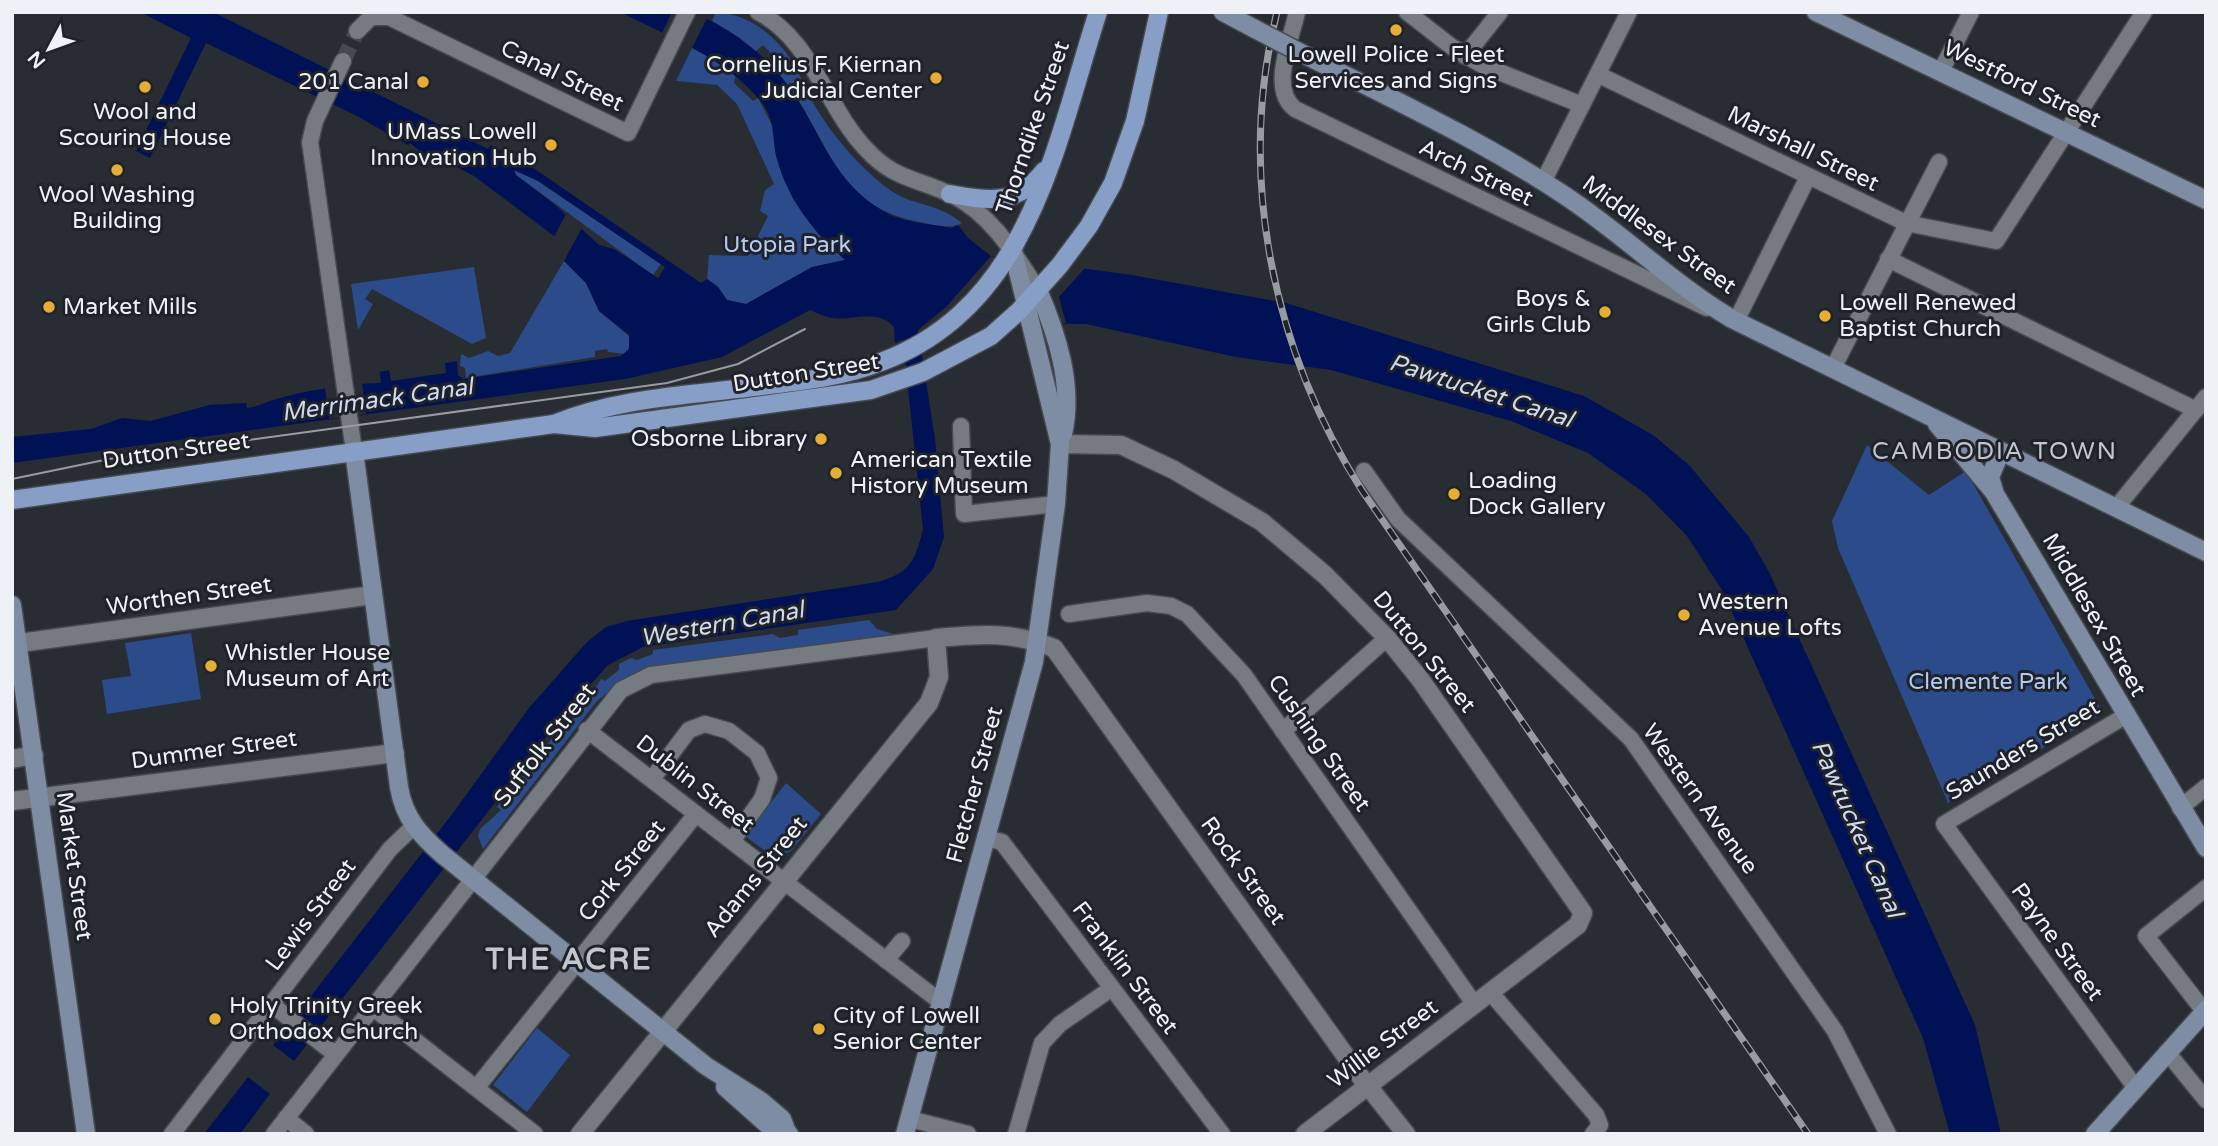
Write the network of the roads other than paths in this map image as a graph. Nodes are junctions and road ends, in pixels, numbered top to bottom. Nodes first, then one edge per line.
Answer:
1 (687, 12) edge
2 (758, 12) edge
3 (1098, 12) edge
4 (1159, 12) edge
5 (1223, 12) edge
6 (1297, 12) edge
7 (1407, 12) edge
8 (1500, 12) edge
9 (1629, 12) edge
10 (1816, 12) edge
11 (1971, 12) edge
12 (2144, 12) edge
13 (357, 31) tunnel mouth
14 (1465, 56) junction
15 (342, 64) tunnel mouth
16 (1941, 71) junction
17 (1599, 75) junction
18 (1582, 105) junction
19 (2068, 133) junction
20 (1051, 159) junction
21 (1939, 162) dead end
22 (1808, 177) junction
23 (1543, 182) junction
24 (950, 194) junction
25 (2206, 201) edge
26 (1906, 223) junction
27 (1014, 257) junction
28 (1888, 259) junction
29 (1032, 297) junction
30 (1734, 320) junction
31 (1833, 368) junction
32 (2201, 404) edge
33 (1930, 416) junction
34 (554, 424) junction
35 (961, 426) dead end
36 (1060, 444) junction
37 (354, 451) junction
38 (2001, 451) junction
39 (1364, 471) dead end
40 (1995, 494) junction
41 (12, 499) edge
42 (1056, 504) junction
43 (2116, 508) junction
44 (2206, 552) edge
45 (373, 596) junction
46 (12, 605) edge
47 (1069, 614) dead end
48 (936, 638) junction
49 (1387, 638) junction
50 (1038, 642) junction
51 (15, 644) edge
52 (2124, 716) junction
53 (587, 730) junction
54 (1283, 731) junction
55 (395, 753) junction
56 (34, 755) junction
57 (12, 759) edge
58 (652, 779) junction
59 (2206, 787) edge
60 (40, 798) junction
61 (12, 801) edge
62 (2180, 808) junction
63 (696, 814) junction
64 (1944, 824) joint
65 (417, 831) junction
66 (986, 838) junction
67 (732, 841) junction
68 (2206, 848) edge
69 (466, 872) junction
70 (784, 881) junction
71 (2206, 888) edge
72 (902, 941) dead end
73 (886, 960) junction
74 (578, 962) junction
75 (1112, 988) junction
76 (1491, 993) junction
77 (942, 1003) junction
78 (271, 1004) junction
79 (1475, 1005) junction
80 (372, 1007) junction
81 (2205, 1011) edge
82 (662, 1031) junction
83 (2167, 1052) junction
84 (335, 1054) junction
85 (1368, 1086) junction
86 (477, 1087) junction
87 (2135, 1087) junction
88 (2206, 1100) edge
89 (286, 1118) junction
90 (908, 1126) edge
91 (2102, 1131) edge
92 (788, 1133) edge
93 (86, 1134) edge
94 (172, 1134) edge
95 (274, 1134) edge
96 (306, 1134) edge
97 (535, 1134) edge
98 (580, 1134) edge
99 (968, 1134) edge
100 (1016, 1134) edge
101 (1222, 1134) edge
102 (1306, 1134) edge
103 (1406, 1134) edge
104 (1593, 1134) edge
105 (1888, 1134) edge

1 - 13 street, Canal Street
2 - 24 street
3 - 20 main road, Thorndike Street
4 - 29 main road
5 - 23 main road, Middlesex Street, bridge
6 - 30 street, Arch Street
7 - 14 street
8 - 14 street
9 - 17 street
10 - 16 main road, Westford Street
11 - 16 street
12 - 19 street
14 - 18 street
15 - 37 street
16 - 19 main road, Westford Street
17 - 18 street
17 - 22 street, Marshall Street
18 - 23 street
19 - 25 main road, Westford Street
19 - 26 street, Marshall Street
20 - 24 main road
20 - 27 main road, Thorndike Street
21 - 26 street
22 - 26 street, Marshall Street
22 - 30 street
23 - 30 main road, Middlesex Street
24 - 27 street
26 - 28 street
27 - 29 main road, Fletcher Street
27 - 34 main road, Dutton Street
28 - 31 street
28 - 32 street
29 - 34 main road, Dutton Street
29 - 36 main road, Fletcher Street
29 - 36 main road, Fletcher Street
30 - 31 main road, Middlesex Street
31 - 33 main road, Middlesex Street
32 - 43 street
33 - 38 main road, Middlesex Street
33 - 40 main road, Middlesex Street
34 - 37 main road, Dutton Street
35 - 42 street
36 - 42 main road, Fletcher Street
36 - 49 street, Dutton Street
37 - 41 main road, Dutton Street
37 - 45 main road
38 - 40 main road
38 - 43 main road, Middlesex Street
39 - 105 street, Western Avenue
40 - 52 main road, Middlesex Street
42 - 50 main road, Fletcher Street
43 - 44 main road, Middlesex Street
45 - 51 street, Worthen Street
45 - 55 main road
46 - 51 main road, Market Street
47 - 54 street, Cushing Street
48 - 50 street, Suffolk Street
48 - 53 street, Suffolk Street
48 - 70 street, Adams Street
49 - 54 street
49 - 76 street, Dutton Street
50 - 66 main road, Fletcher Street
50 - 85 street, Rock Street
51 - 56 main road, Market Street
52 - 62 main road, Middlesex Street
52 - 64 street, Saunders Street
53 - 58 street, Dublin Street
53 - 69 street, Suffolk Street
54 - 79 street, Cushing Street
55 - 60 street, Dummer Street
55 - 65 main road
56 - 57 street
56 - 60 main road, Market Street
58 - 63 street, Dublin Street
58 - 67 street
59 - 62 street
60 - 61 street, Dummer Street
60 - 93 main road, Market Street
62 - 68 main road, Middlesex Street
63 - 67 street, Dublin Street
63 - 74 street, Cork Street
64 - 87 street, Payne Street
65 - 69 main road
65 - 78 street, Lewis Street
66 - 75 street, Franklin Street
66 - 77 main road, Fletcher Street
67 - 70 street, Dublin Street
69 - 74 main road
69 - 80 street, Suffolk Street
70 - 73 street, Dublin Street
70 - 82 street, Adams Street
71 - 81 street
72 - 73 street
73 - 77 street, Dublin Street
74 - 82 main road
74 - 86 street, Cork Street
75 - 100 street
75 - 101 street, Franklin Street
76 - 79 street, Willie Street
76 - 104 street
77 - 90 main road, Fletcher Street
78 - 84 street
78 - 94 street, Lewis Street
79 - 85 street, Willie Street
80 - 84 street, Suffolk Street
80 - 86 street
81 - 83 main road
82 - 92 main road
82 - 98 street, Adams Street
83 - 87 main road
83 - 88 street
84 - 89 street, Suffolk Street
85 - 102 street, Willie Street
85 - 103 street, Rock Street
86 - 97 street
87 - 91 main road
89 - 95 street, Suffolk Street
89 - 96 street
90 - 99 street

